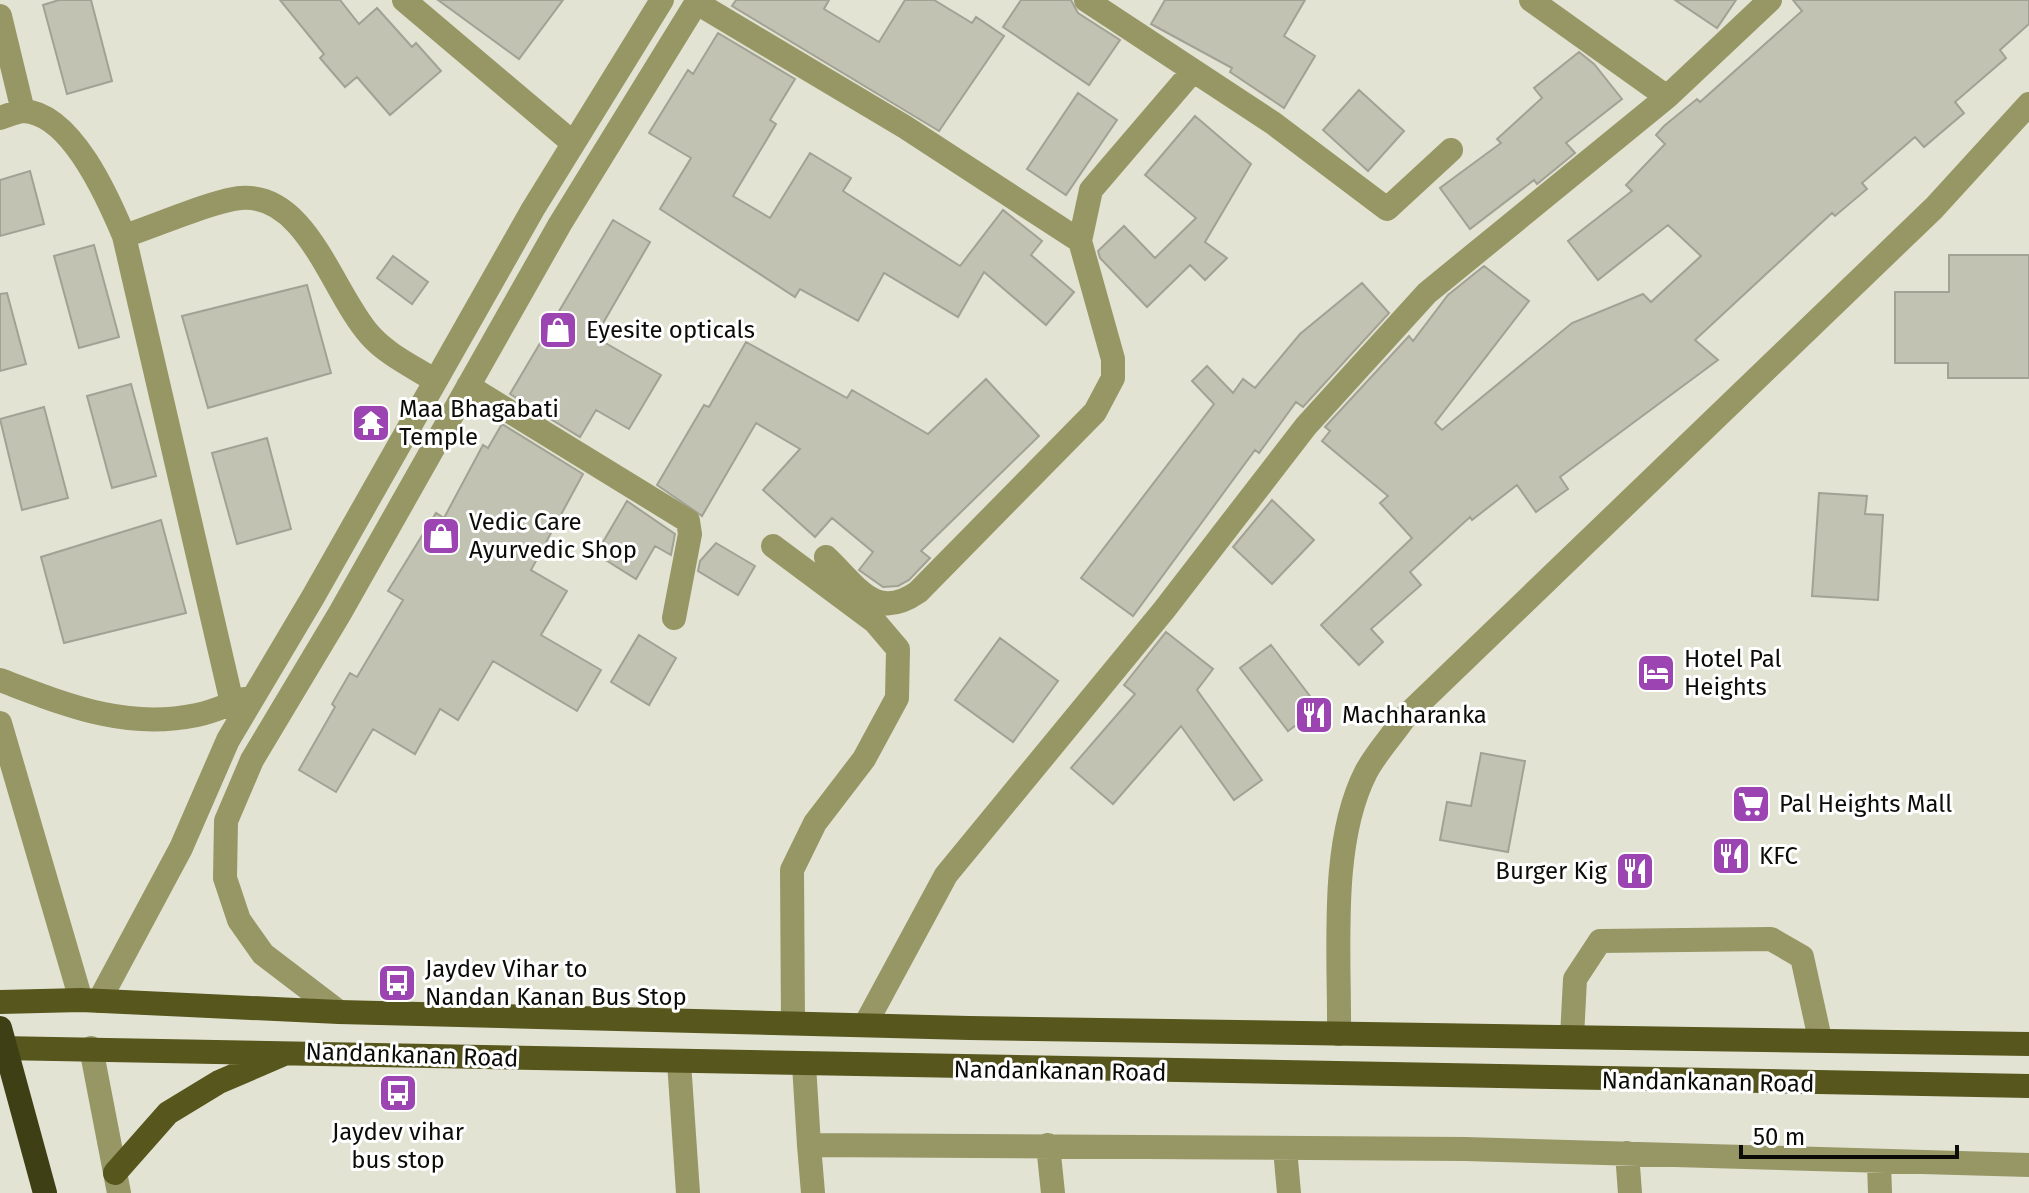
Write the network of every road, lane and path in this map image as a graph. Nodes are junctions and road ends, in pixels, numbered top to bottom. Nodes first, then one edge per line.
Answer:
1 (404, 0) edge
2 (662, 0) edge
3 (1086, 0) edge
4 (1770, 0) edge
5 (698, 2) edge
6 (1537, 2) edge
7 (0, 16) edge
8 (1192, 72) junction
9 (1667, 97) junction
10 (2029, 104) edge
11 (12, 114) edge
12 (573, 143) junction
13 (1451, 150) dead end
14 (124, 236) junction
15 (1080, 241) junction
16 (434, 380) junction
17 (468, 386) junction
18 (773, 546) dead end
19 (826, 557) dead end
20 (674, 618) dead end
21 (0, 680) edge
22 (255, 695) junction
23 (232, 703) junction
24 (0, 723) edge
25 (90, 1000) junction
26 (0, 1002) edge
27 (339, 1012) junction
28 (793, 1023) junction
29 (865, 1025) junction
30 (0, 1028) edge
31 (1339, 1034) junction
32 (1572, 1037) junction
33 (1820, 1039) junction
34 (1956, 1043) junction
35 (2029, 1044) edge
36 (0, 1048) edge
37 (91, 1048) junction
38 (290, 1052) junction
39 (679, 1062) junction
40 (804, 1065) junction
41 (1958, 1085) junction
42 (2029, 1086) edge
43 (809, 1145) junction
44 (1048, 1145) junction
45 (1285, 1149) junction
46 (1627, 1153) junction
47 (1879, 1163) junction
48 (2029, 1165) edge
49 (117, 1183) edge
50 (45, 1193) edge
51 (688, 1193) edge
52 (813, 1193) edge
53 (1053, 1193) edge
54 (1289, 1193) edge
55 (1630, 1193) edge
56 (1880, 1193) edge

1 - 12 street
2 - 12 street
3 - 8 street
4 - 9 street
5 - 15 street
5 - 17 street
6 - 9 street
7 - 11 street
8 - 13 street
8 - 15 street
9 - 29 street
10 - 31 street
11 - 14 street
12 - 16 street
14 - 16 street
14 - 23 street
15 - 19 street
16 - 22 street
17 - 20 street
17 - 27 street
18 - 28 street
21 - 23 street
22 - 23 street
22 - 25 street
24 - 25 street
25 - 26 main road, Nandankanan Road
25 - 27 main road, Nandankanan Road
27 - 28 main road, Nandankanan Road
28 - 29 main road, Nandankanan Road
29 - 31 main road, Nandankanan Road
30 - 50 highway, bridge
31 - 32 main road, Nandankanan Road
32 - 33 main road, Nandankanan Road
32 - 33 street
33 - 34 main road, Nandankanan Road
34 - 35 main road, Nandankanan Road
34 - 41 main road
36 - 37 main road, Nandankanan Road
37 - 38 main road, Nandankanan Road
37 - 49 street
38 - 39 main road, Nandankanan Road
38 - 49 main road
39 - 40 main road, Nandankanan Road
39 - 51 street
40 - 41 main road, Nandankanan Road
40 - 43 street
41 - 42 main road, Nandankanan Road
43 - 44 street
43 - 52 street
44 - 45 street
44 - 53 street
45 - 46 street
45 - 54 street
46 - 47 street
46 - 55 street
47 - 48 street
47 - 56 street

